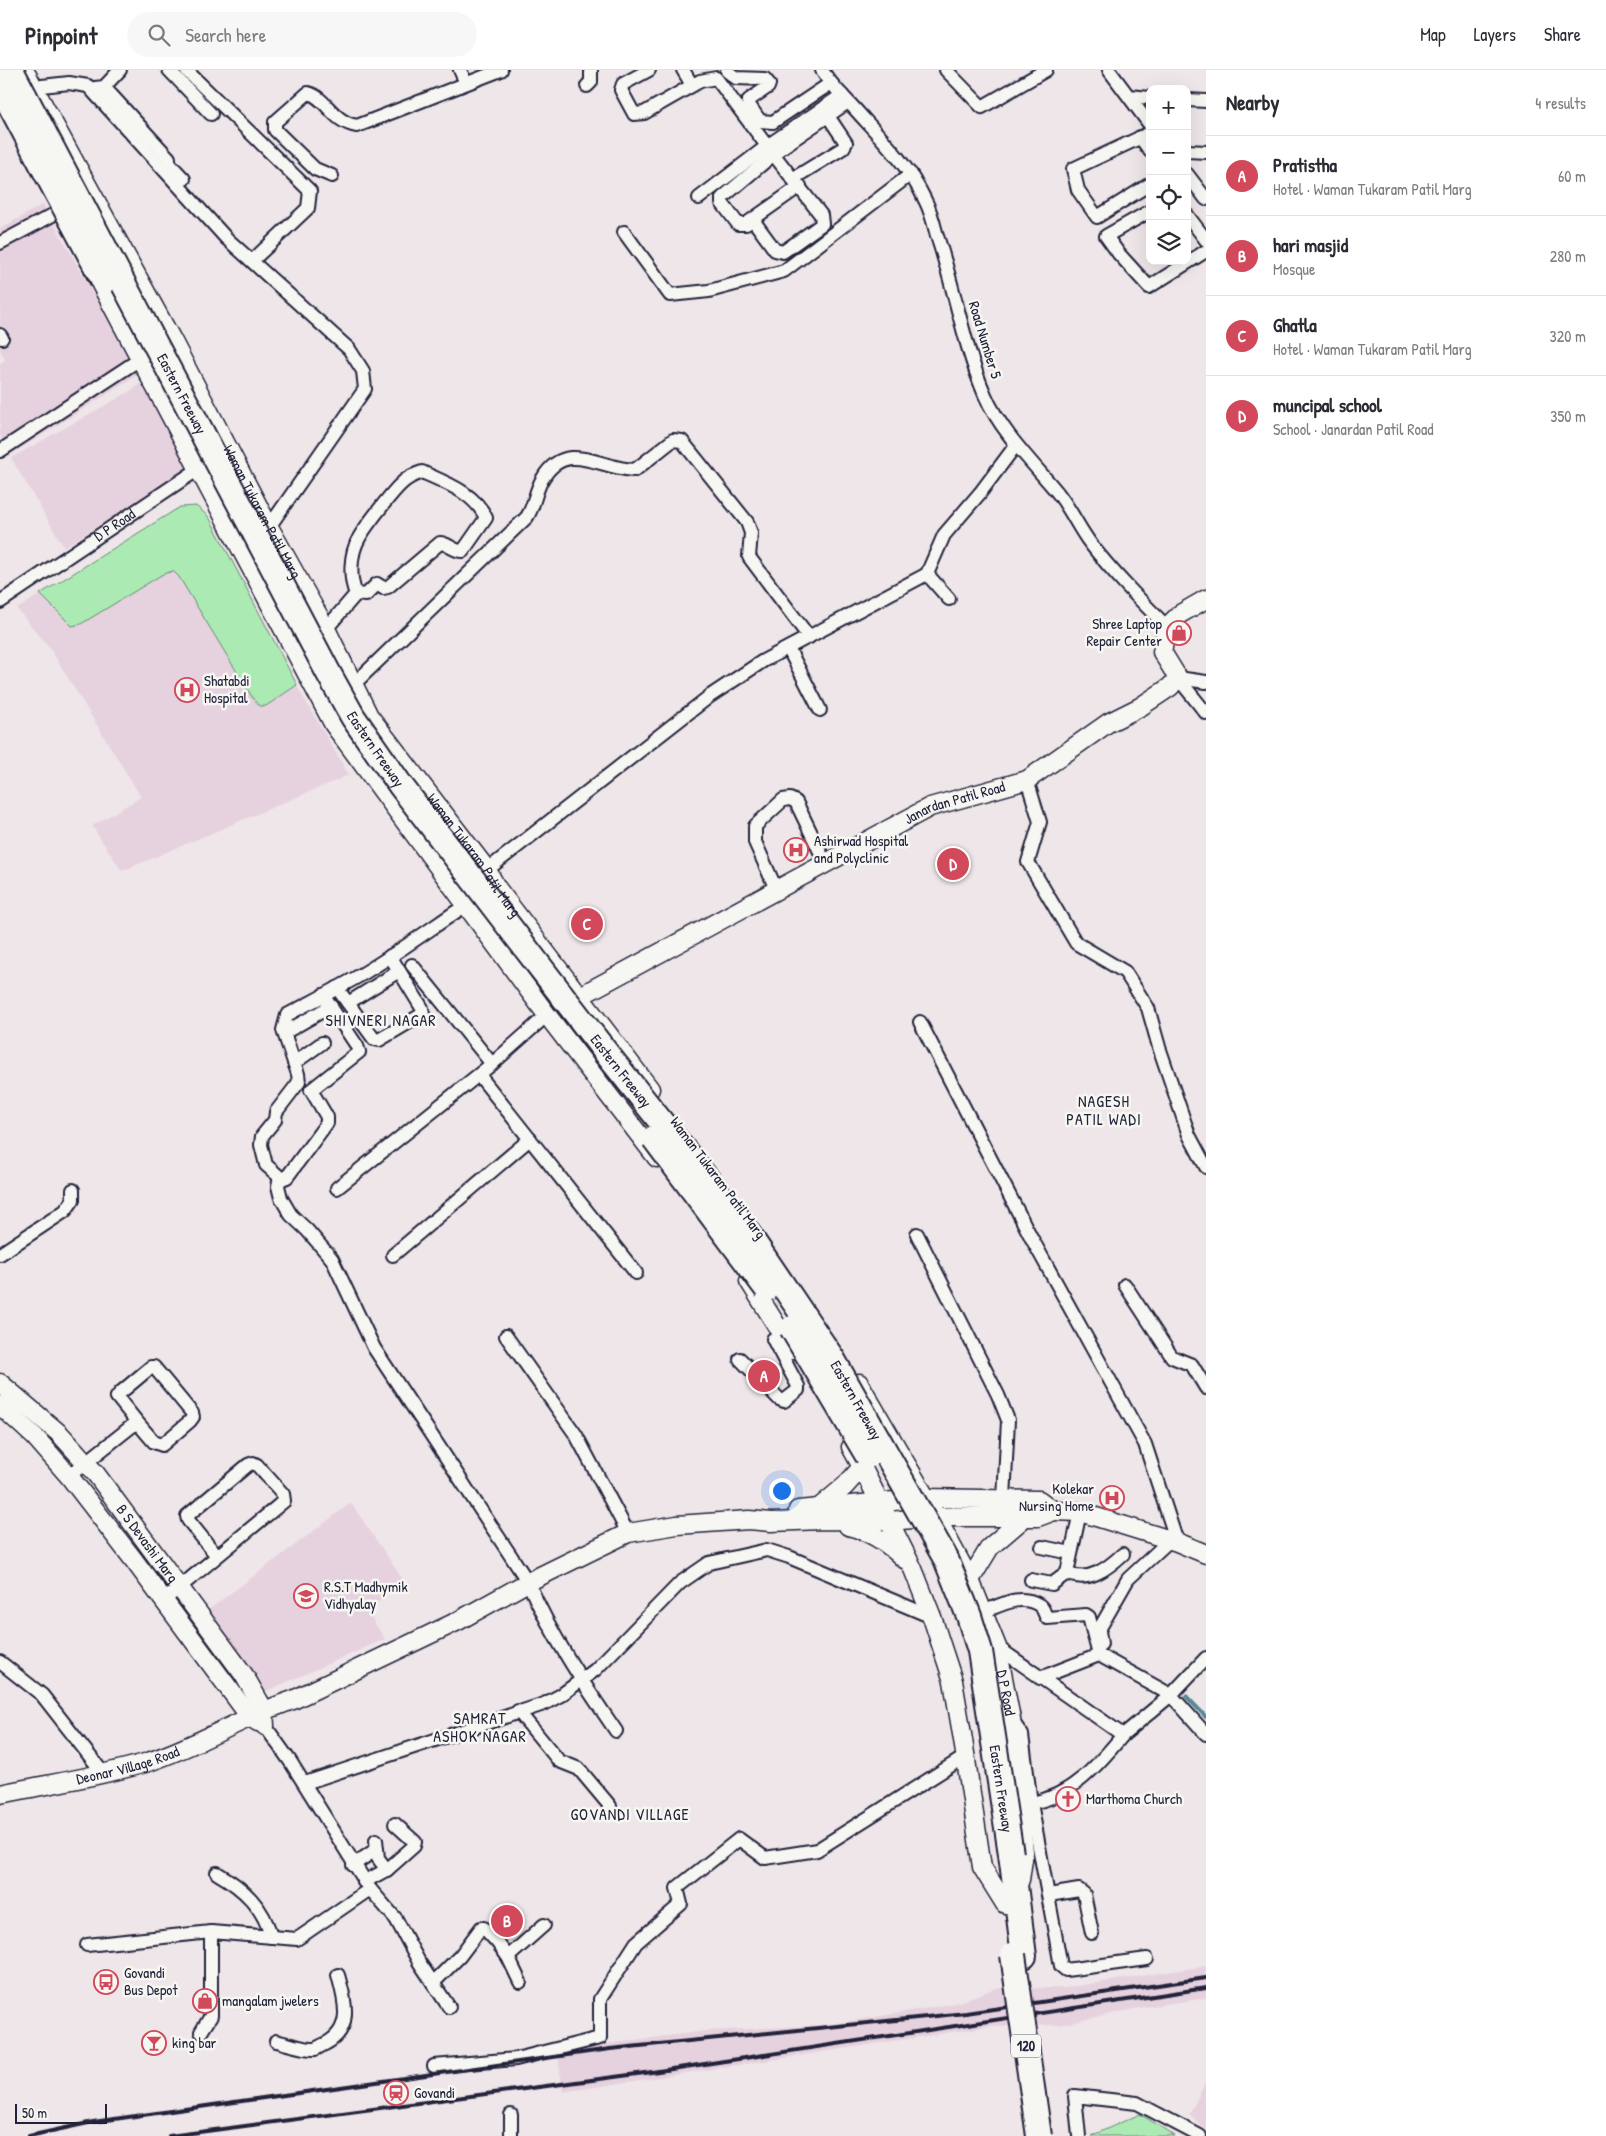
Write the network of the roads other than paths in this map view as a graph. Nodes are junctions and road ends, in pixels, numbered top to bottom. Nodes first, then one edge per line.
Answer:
1 (11, 70) edge
2 (24, 70) edge
3 (120, 70) edge
4 (169, 70) edge
5 (186, 70) edge
6 (460, 70) edge
7 (501, 70) edge
8 (591, 70) edge
9 (649, 70) edge
10 (683, 70) edge
11 (822, 70) edge
12 (946, 70) edge
13 (1046, 70) edge
14 (1109, 70) edge
15 (731, 74) edge
16 (466, 83) junction
17 (831, 83) junction
18 (692, 85) junction
19 (0, 86) edge
20 (88, 86) junction
21 (587, 86) dead end
22 (722, 86) junction
23 (33, 87) junction
24 (104, 87) junction
25 (0, 94) edge
26 (1128, 96) junction
27 (1146, 98) edge
28 (845, 99) junction
29 (1191, 100) edge
30 (1206, 101) edge
31 (211, 114) dead end
32 (828, 116) junction
33 (753, 120) junction
34 (1146, 120) edge
35 (56, 128) junction
36 (1145, 135) edge
37 (25, 142) junction
38 (771, 150) junction
39 (1191, 151) edge
40 (1206, 152) edge
41 (912, 174) junction
42 (1187, 175) edge
43 (332, 176) dead end
44 (184, 179) dead end
45 (797, 182) junction
46 (1146, 186) edge
47 (1192, 188) edge
48 (699, 198) dead end
49 (1206, 199) edge
50 (62, 210) junction
51 (1146, 213) edge
52 (752, 220) junction
53 (1191, 220) edge
54 (624, 232) dead end
55 (1206, 240) edge
56 (0, 243) edge
57 (1206, 251) edge
58 (252, 261) junction
59 (161, 318) junction
60 (128, 336) junction
61 (140, 358) junction
62 (1016, 445) junction
63 (229, 450) junction
64 (0, 451) edge
65 (198, 469) junction
66 (270, 527) junction
67 (928, 574) junction
68 (356, 594) junction
69 (949, 599) dead end
70 (1206, 599) edge
71 (0, 602) edge
72 (1167, 627) junction
73 (326, 629) junction
74 (809, 637) junction
75 (788, 648) junction
76 (1178, 678) junction
77 (1206, 682) edge
78 (353, 686) junction
79 (820, 710) dead end
80 (1206, 713) edge
81 (1027, 780) junction
82 (825, 862) junction
83 (487, 870) junction
84 (776, 889) junction
85 (466, 905) junction
86 (390, 956) junction
87 (412, 965) dead end
88 (399, 971) junction
89 (341, 985) junction
90 (323, 995) junction
91 (578, 996) junction
92 (352, 1000) junction
93 (331, 1006) junction
94 (547, 1015) junction
95 (920, 1022) dead end
96 (284, 1033) junction
97 (322, 1042) dead end
98 (294, 1062) junction
99 (492, 1064) junction
100 (479, 1075) junction
101 (298, 1082) junction
102 (311, 1090) junction
103 (530, 1139) junction
104 (1206, 1167) edge
105 (280, 1177) junction
106 (337, 1188) dead end
107 (73, 1190) dead end
108 (917, 1234) dead end
109 (0, 1254) edge
110 (393, 1254) dead end
111 (636, 1273) dead end
112 (1125, 1285) dead end
113 (506, 1336) dead end
114 (773, 1339) dead end
115 (740, 1359) dead end
116 (795, 1366) junction
117 (0, 1384) edge
118 (1206, 1388) edge
119 (0, 1406) edge
120 (137, 1422) junction
121 (86, 1464) junction
122 (862, 1467) junction
123 (69, 1476) junction
124 (926, 1498) junction
125 (1004, 1499) junction
126 (880, 1502) junction
127 (1054, 1511) junction
128 (1080, 1512) junction
129 (820, 1514) junction
130 (936, 1517) junction
131 (1025, 1517) junction
132 (889, 1521) junction
133 (628, 1533) junction
134 (1174, 1541) junction
135 (1042, 1547) dead end
136 (1071, 1552) junction
137 (1123, 1554) dead end
138 (1206, 1554) edge
139 (217, 1556) junction
140 (913, 1569) junction
141 (1067, 1572) junction
142 (970, 1580) junction
143 (1031, 1580) dead end
144 (528, 1582) junction
145 (180, 1587) junction
146 (163, 1601) junction
147 (983, 1612) junction
148 (932, 1617) junction
149 (997, 1647) junction
150 (1098, 1654) junction
151 (1201, 1659) edge
152 (0, 1662) edge
153 (244, 1676) junction
154 (1040, 1678) junction
155 (580, 1680) junction
156 (228, 1686) junction
157 (1174, 1693) junction
158 (518, 1711) junction
159 (260, 1717) junction
160 (1011, 1719) junction
161 (616, 1731) dead end
162 (1206, 1734) edge
163 (1123, 1735) junction
164 (966, 1756) junction
165 (103, 1773) junction
166 (304, 1783) junction
167 (0, 1794) edge
168 (1032, 1803) junction
169 (610, 1806) dead end
170 (395, 1824) dead end
171 (1003, 1855) junction
172 (354, 1865) junction
173 (387, 1870) junction
174 (217, 1872) dead end
175 (367, 1886) junction
176 (1049, 1895) junction
177 (1011, 1903) junction
178 (544, 1925) dead end
179 (211, 1932) junction
180 (1092, 1933) dead end
181 (271, 1937) junction
182 (87, 1945) dead end
183 (1018, 1956) junction
184 (508, 1958) junction
185 (1147, 1959) dead end
186 (338, 1975) dead end
187 (520, 1982) dead end
188 (433, 1983) junction
189 (449, 2007) dead end
190 (201, 2032) dead end
191 (276, 2041) dead end
192 (434, 2066) dead end
193 (511, 2115) dead end
194 (511, 2136) edge
195 (1039, 2136) edge
196 (1054, 2136) edge
197 (1079, 2136) edge
198 (1200, 2136) edge

1 - 171 highway, Eastern Freeway, bridge
2 - 23 main road, Waman Tukaram Patil Marg
3 - 24 street
4 - 31 street
5 - 58 street
6 - 16 street
7 - 16 street
8 - 21 street
9 - 18 street
10 - 18 street
11 - 17 street, Road Number 5
12 - 13 street
14 - 26 street
15 - 22 street
15 - 33 street
16 - 43 street
17 - 28 street, Road Number 5
17 - 33 street
18 - 22 street
19 - 171 highway, Eastern Freeway, bridge
20 - 23 street
20 - 24 street
20 - 58 street
22 - 33 street
23 - 35 main road, Waman Tukaram Patil Marg
24 - 44 street
25 - 37 main road
26 - 27 street
26 - 34 street
28 - 32 street
28 - 38 street
28 - 41 street, Road Number 5
29 - 30 street
32 - 38 street
32 - 45 street
33 - 38 street
35 - 37 main road
35 - 59 main road, Waman Tukaram Patil Marg
36 - 46 street
37 - 50 main road
38 - 45 street
38 - 48 street
38 - 52 street
39 - 40 street
41 - 54 street
41 - 62 street, Road Number 5
42 - 47 street
45 - 52 street
45 - 52 street
47 - 49 street
50 - 56 street
50 - 60 main road
51 - 57 street
53 - 55 street
58 - 66 street
59 - 60 main road
59 - 63 main road, Waman Tukaram Patil Marg
60 - 61 main road
61 - 64 street
61 - 65 main road
62 - 67 street
62 - 72 street, Road Number 5
63 - 65 street, D P Road
63 - 66 main road, Waman Tukaram Patil Marg
65 - 71 street, D P Road
65 - 85 main road
66 - 73 main road, Waman Tukaram Patil Marg
67 - 69 street
67 - 74 street
68 - 68 street
68 - 73 street
70 - 72 main road
72 - 76 main road
73 - 78 main road, Waman Tukaram Patil Marg
74 - 75 street
74 - 78 street
75 - 79 street
75 - 83 street
76 - 77 street
76 - 80 street
76 - 81 main road, Janardan Patil Road
78 - 83 main road, Waman Tukaram Patil Marg
81 - 82 main road, Janardan Patil Road
81 - 104 street
82 - 84 main road, Janardan Patil Road
82 - 84 street
83 - 91 main road, Waman Tukaram Patil Marg
84 - 91 main road, Janardan Patil Road
85 - 86 street
85 - 94 main road
86 - 88 street
86 - 89 street
87 - 99 street
88 - 92 street
88 - 92 street
89 - 90 street
89 - 92 street
90 - 93 street
90 - 96 street
91 - 94 main road, Janardan Patil Road
91 - 124 main road, Waman Tukaram Patil Marg
93 - 96 street
93 - 102 street
94 - 99 street
94 - 116 main road
95 - 134 street
96 - 98 street
97 - 98 street
98 - 101 street
99 - 100 street
100 - 103 street
100 - 106 street
101 - 102 street
101 - 105 street
102 - 105 street
103 - 110 street
103 - 111 street
105 - 144 street
107 - 109 street
108 - 125 street
112 - 118 street
113 - 133 street
114 - 116 street
115 - 116 street
116 - 122 main road
117 - 121 main road, B S Devashi Marg
119 - 123 main road, B S Devashi Marg
120 - 120 street
120 - 121 street
121 - 123 street
121 - 145 main road, B S Devashi Marg
122 - 126 main road
122 - 129 main road
123 - 146 main road, B S Devashi Marg
124 - 125 main road
124 - 126 main road
124 - 130 main road, D P Road
125 - 127 main road
126 - 129 main road
126 - 132 main road
127 - 128 main road
127 - 131 main road
128 - 134 main road
128 - 136 street
129 - 132 main road
129 - 133 main road, Deonar Village Road
129 - 140 main road
130 - 131 main road
130 - 132 main road
130 - 142 main road, D P Road
131 - 142 main road
132 - 140 main road
133 - 144 main road, Deonar Village Road
134 - 138 main road
134 - 157 street
135 - 136 street
136 - 141 street
137 - 141 street
139 - 139 street
139 - 145 street
140 - 148 main road
141 - 143 street
142 - 147 main road, D P Road
144 - 155 street
144 - 159 main road, Deonar Village Road
145 - 146 street
145 - 153 main road, B S Devashi Marg
146 - 156 main road, B S Devashi Marg
147 - 149 main road, D P Road
147 - 150 street
148 - 155 street
148 - 164 main road
149 - 154 street
149 - 160 main road, D P Road
150 - 154 street
150 - 157 street
151 - 157 street
152 - 165 street
153 - 156 main road
153 - 159 main road, B S Devashi Marg
154 - 163 street
155 - 158 street
155 - 161 street
156 - 159 main road, B S Devashi Marg
157 - 162 street
157 - 163 street
158 - 166 street
158 - 169 street
159 - 165 main road, Deonar Village Road
159 - 166 street, B S Devashi Marg
160 - 168 street
160 - 177 main road, D P Road
163 - 168 street
164 - 177 main road
164 - 192 street
165 - 167 main road, Deonar Village Road
166 - 172 street, B S Devashi Marg
168 - 176 street
170 - 173 street
171 - 177 highway, Eastern Freeway
172 - 173 street
172 - 175 street, B S Devashi Marg
173 - 175 street
174 - 181 street
175 - 181 street
175 - 188 street, B S Devashi Marg
176 - 180 street
176 - 185 street
177 - 183 highway, Eastern Freeway
178 - 184 street
179 - 181 street
179 - 182 street
179 - 190 street
183 - 195 highway, Eastern Freeway / 120, bridge
183 - 196 highway, Eastern Freeway / 120
184 - 187 street
184 - 188 street
186 - 191 street
188 - 189 street, B S Devashi Marg
193 - 194 street
197 - 198 street

